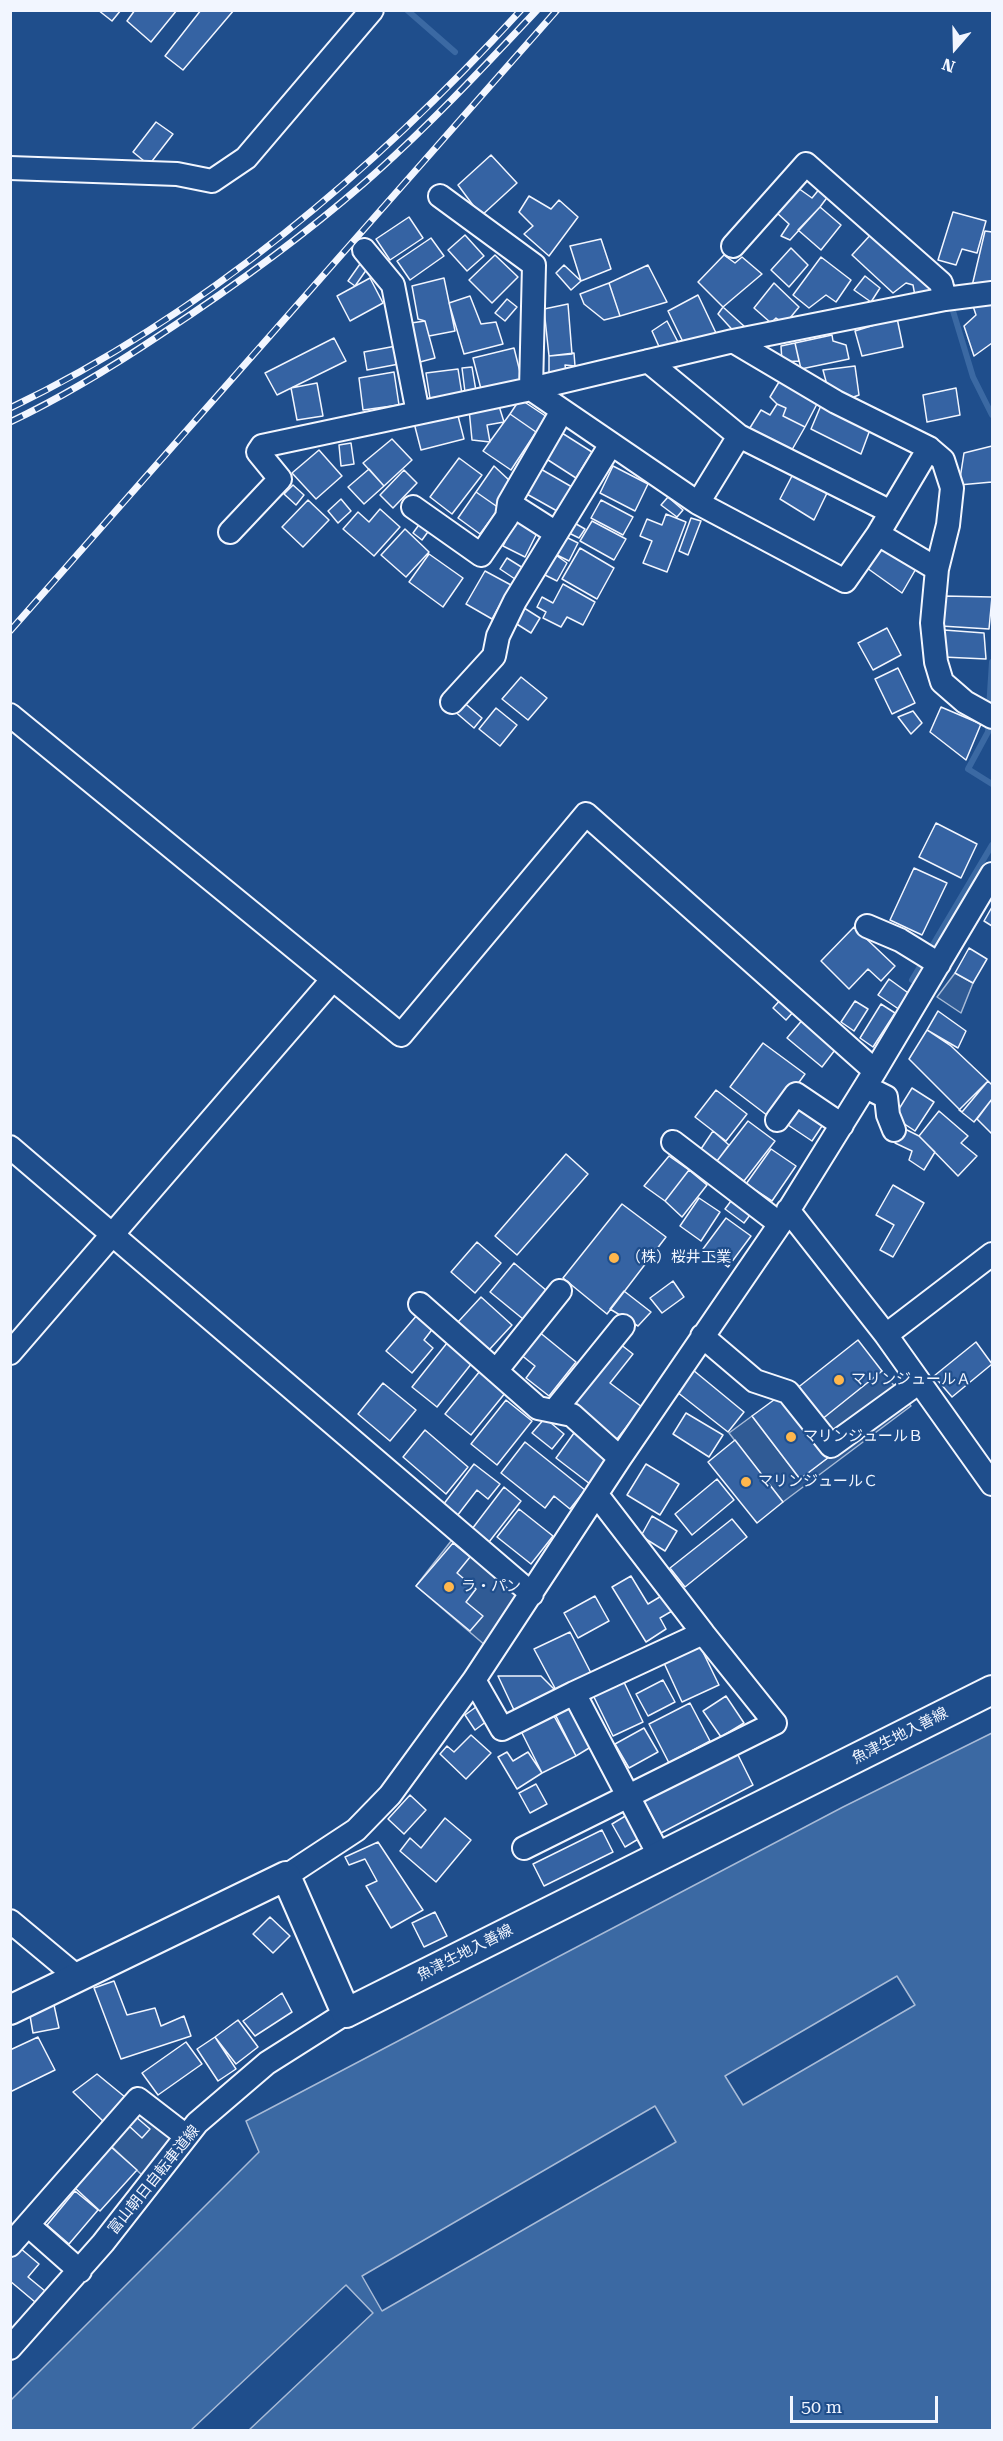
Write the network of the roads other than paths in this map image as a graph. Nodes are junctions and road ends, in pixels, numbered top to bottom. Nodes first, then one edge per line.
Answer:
1 (372, 10) edge
2 (10, 168) edge
3 (440, 196) dead end
4 (733, 246) dead end
5 (364, 250) dead end
6 (993, 292) edge
7 (945, 299) junction
8 (733, 341) junction
9 (648, 362) junction
10 (531, 389) junction
11 (562, 411) junction
12 (418, 413) junction
13 (739, 436) junction
14 (611, 444) junction
15 (929, 448) junction
16 (508, 503) junction
17 (698, 503) junction
18 (413, 507) dead end
19 (891, 512) junction
20 (230, 532) dead end
21 (556, 533) junction
22 (878, 534) junction
23 (937, 569) junction
24 (452, 702) dead end
25 (10, 715) edge
26 (993, 717) edge
27 (993, 874) edge
28 (867, 926) dead end
29 (939, 964) junction
30 (333, 979) junction
31 (871, 1079) junction
32 (777, 1120) dead end
33 (842, 1125) junction
34 (894, 1130) dead end
35 (673, 1142) dead end
36 (10, 1147) edge
37 (784, 1217) junction
38 (112, 1234) junction
39 (993, 1254) edge
40 (560, 1291) dead end
41 (420, 1304) dead end
42 (623, 1326) dead end
43 (886, 1335) junction
44 (702, 1336) junction
45 (10, 1353) edge
46 (496, 1371) junction
47 (918, 1383) junction
48 (555, 1410) junction
49 (620, 1458) junction
50 (993, 1484) edge
51 (597, 1495) junction
52 (532, 1594) junction
53 (703, 1633) junction
54 (474, 1680) junction
55 (993, 1690) edge
56 (574, 1693) junction
57 (628, 1796) junction
58 (524, 1848) dead end
59 (660, 1857) junction
60 (286, 1876) junction
61 (10, 1921) edge
62 (76, 1976) junction
63 (10, 2010) edge
64 (346, 2013) junction
65 (186, 2136) junction
66 (28, 2225) junction
67 (10, 2245) edge
68 (80, 2271) junction
69 (10, 2348) edge

1 - 2 street
3 - 10 street
4 - 7 street
5 - 12 street
6 - 7 street
7 - 8 street
8 - 9 street
8 - 15 street
9 - 10 street
9 - 13 street
10 - 11 street
10 - 12 street
11 - 14 street
11 - 16 street
12 - 20 street
13 - 17 street
13 - 19 street
14 - 17 street
14 - 21 street
15 - 19 street
15 - 23 street
16 - 18 street
16 - 21 street
17 - 22 street
19 - 22 street
21 - 24 street
22 - 23 street
23 - 26 street
25 - 30 street
27 - 29 street
28 - 29 street
29 - 31 street
30 - 31 street
30 - 38 street
31 - 33 street
31 - 34 street
32 - 33 street
33 - 37 street
35 - 37 street
36 - 38 street
37 - 43 street
37 - 44 street
38 - 45 street
38 - 52 street
39 - 43 street
40 - 46 street
41 - 46 street
42 - 48 street
43 - 47 street
44 - 47 street
44 - 49 street
46 - 48 street
47 - 50 street
48 - 49 street
49 - 51 street
51 - 52 street
51 - 53 street
52 - 54 street
53 - 56 street
53 - 57 street
54 - 56 street
54 - 60 street
55 - 59 main road, 魚津生地入善線
56 - 57 street
57 - 58 street
57 - 59 street
59 - 64 main road, 魚津生地入善線
60 - 62 main road
60 - 64 main road
61 - 62 street
62 - 63 main road
64 - 65 street, 富山朝日自転車道線
65 - 66 street
65 - 68 street, 富山朝日自転車道線
66 - 67 street
66 - 68 street
68 - 69 street, 富山朝日自転車道線

